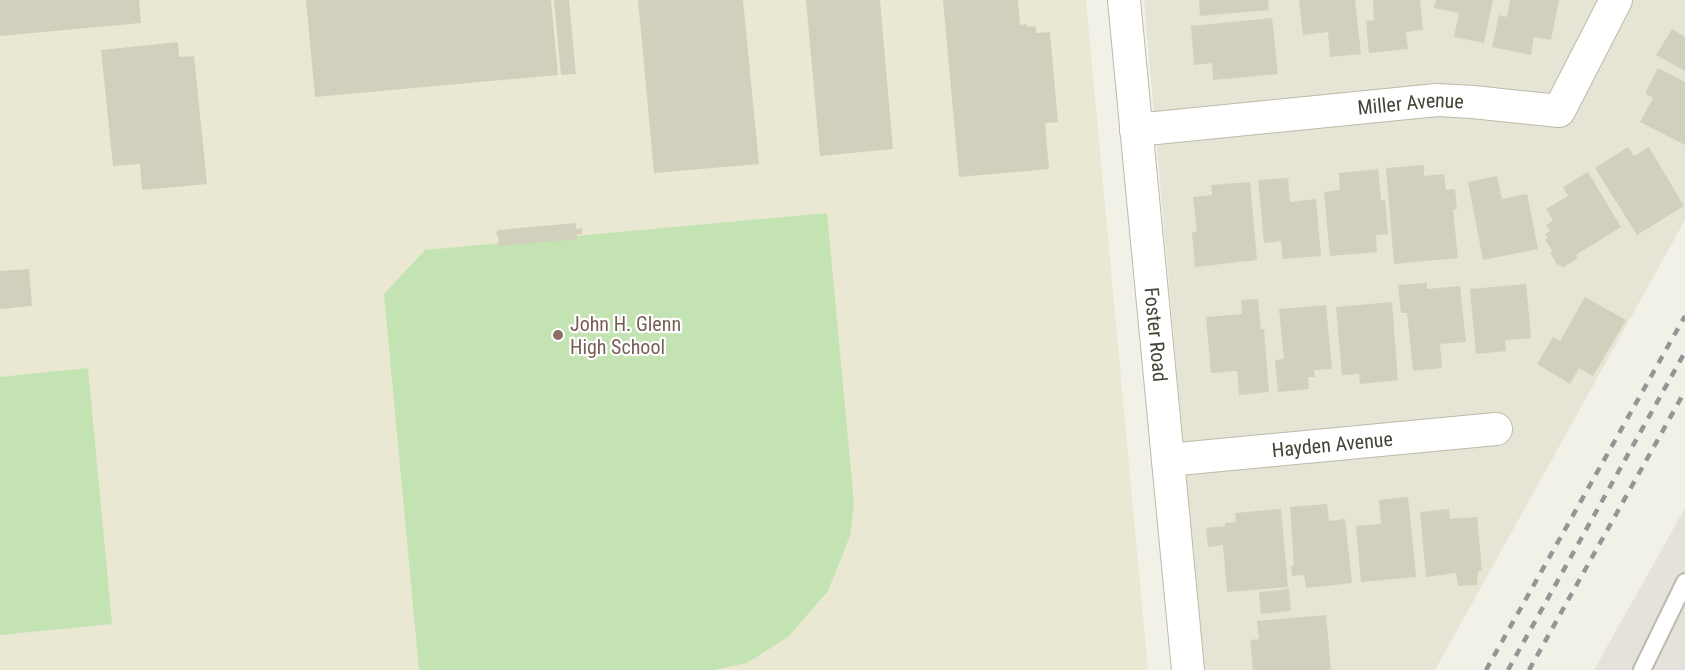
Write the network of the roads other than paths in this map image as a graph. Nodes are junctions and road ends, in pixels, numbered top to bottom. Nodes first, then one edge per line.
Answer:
1 (1124, 0) edge
2 (1616, 0) edge
3 (1137, 130) junction
4 (1496, 429) dead end
5 (1168, 460) junction
6 (1685, 582) edge
7 (1188, 670) edge
8 (1642, 670) edge

1 - 3 street, Foster Road
2 - 3 street, Miller Avenue
3 - 5 street, Foster Road
4 - 5 street, Hayden Avenue
5 - 7 street, Foster Road
6 - 8 lane

